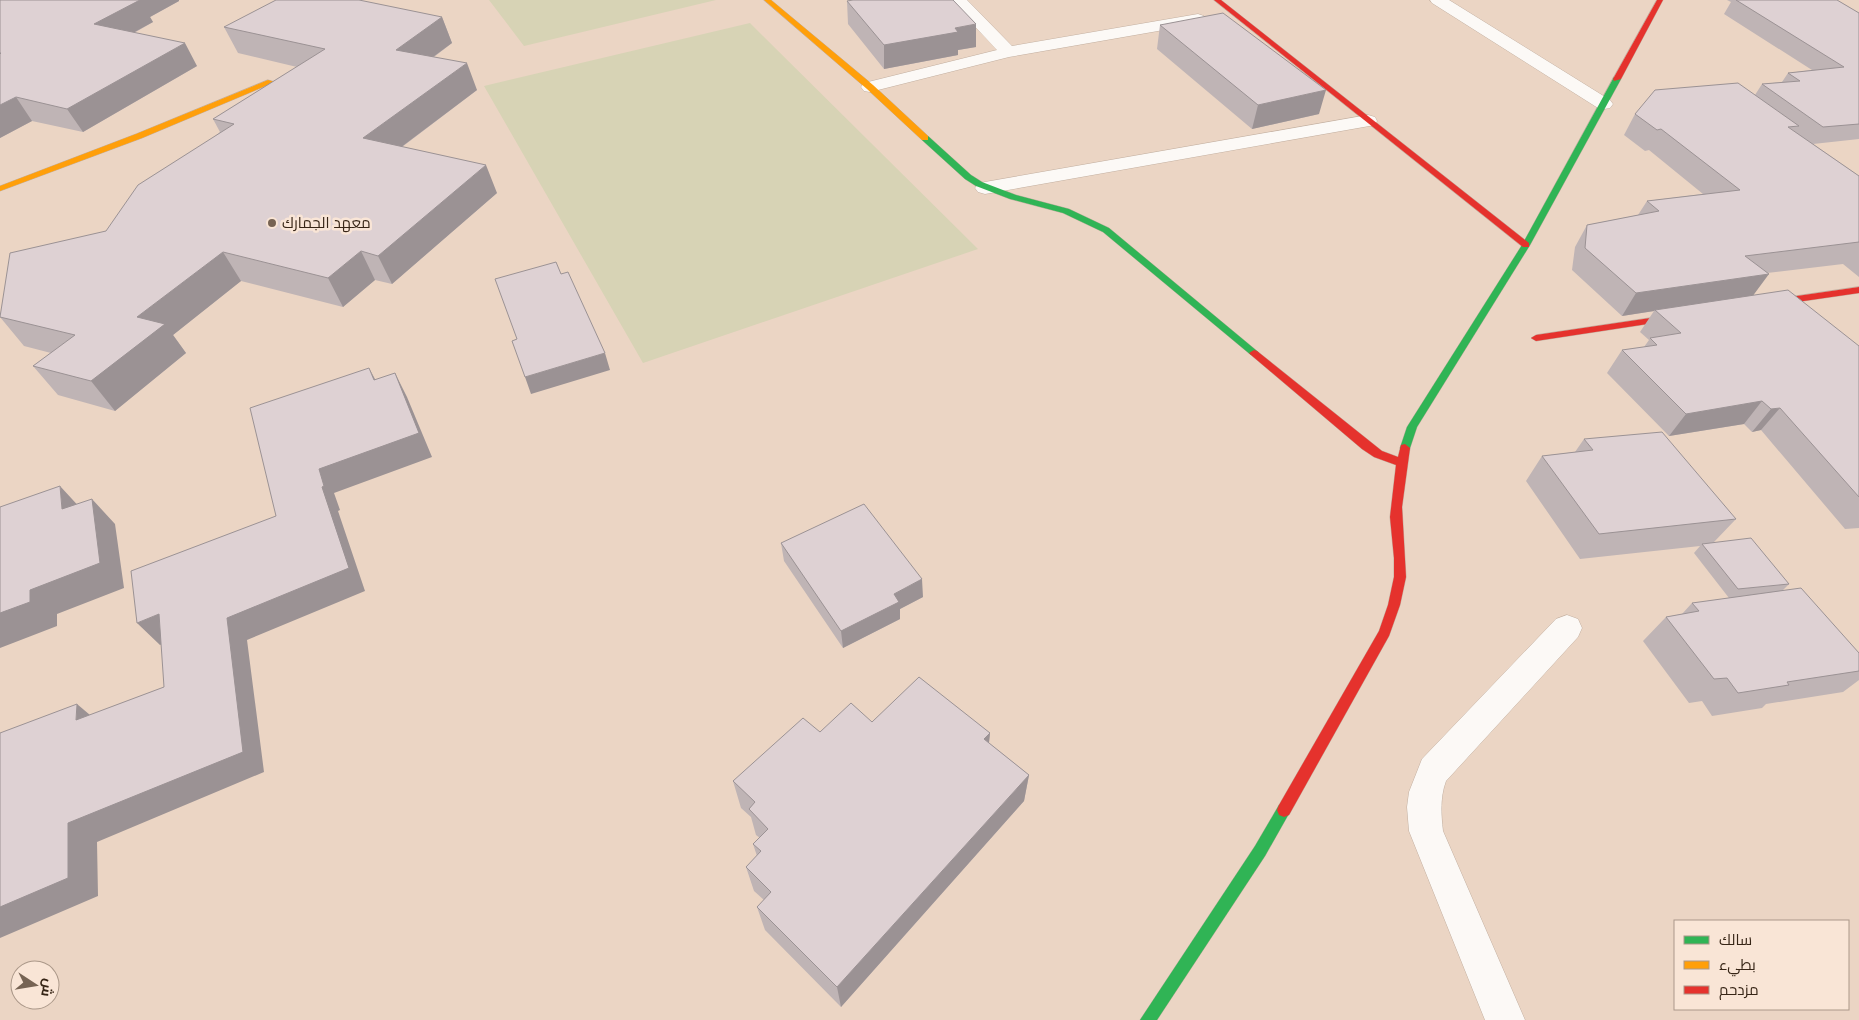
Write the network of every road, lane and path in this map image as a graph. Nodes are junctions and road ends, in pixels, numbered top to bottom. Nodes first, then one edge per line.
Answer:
1 (767, 0) edge
2 (958, 0) edge
3 (1217, 0) edge
4 (1438, 0) edge
5 (1660, 0) edge
6 (1234, 13) junction
7 (1008, 52) junction
8 (271, 82) edge
9 (870, 87) junction
10 (1604, 104) junction
11 (1368, 121) junction
12 (985, 188) junction
13 (0, 189) edge
14 (1526, 245) junction
15 (1859, 290) edge
16 (1751, 306) edge
17 (1692, 314) edge
18 (1536, 338) dead end
19 (1401, 464) junction
20 (1567, 628) dead end
21 (1148, 1020) edge
22 (1505, 1020) edge

1 - 9 street
2 - 7 street
3 - 6 street
4 - 10 street
5 - 10 street
6 - 7 street
6 - 11 street
7 - 9 street
8 - 13 street
9 - 12 street
10 - 14 street
11 - 12 street
11 - 14 street
12 - 19 street
14 - 19 street
15 - 16 street
17 - 18 street
19 - 21 street
20 - 22 street

